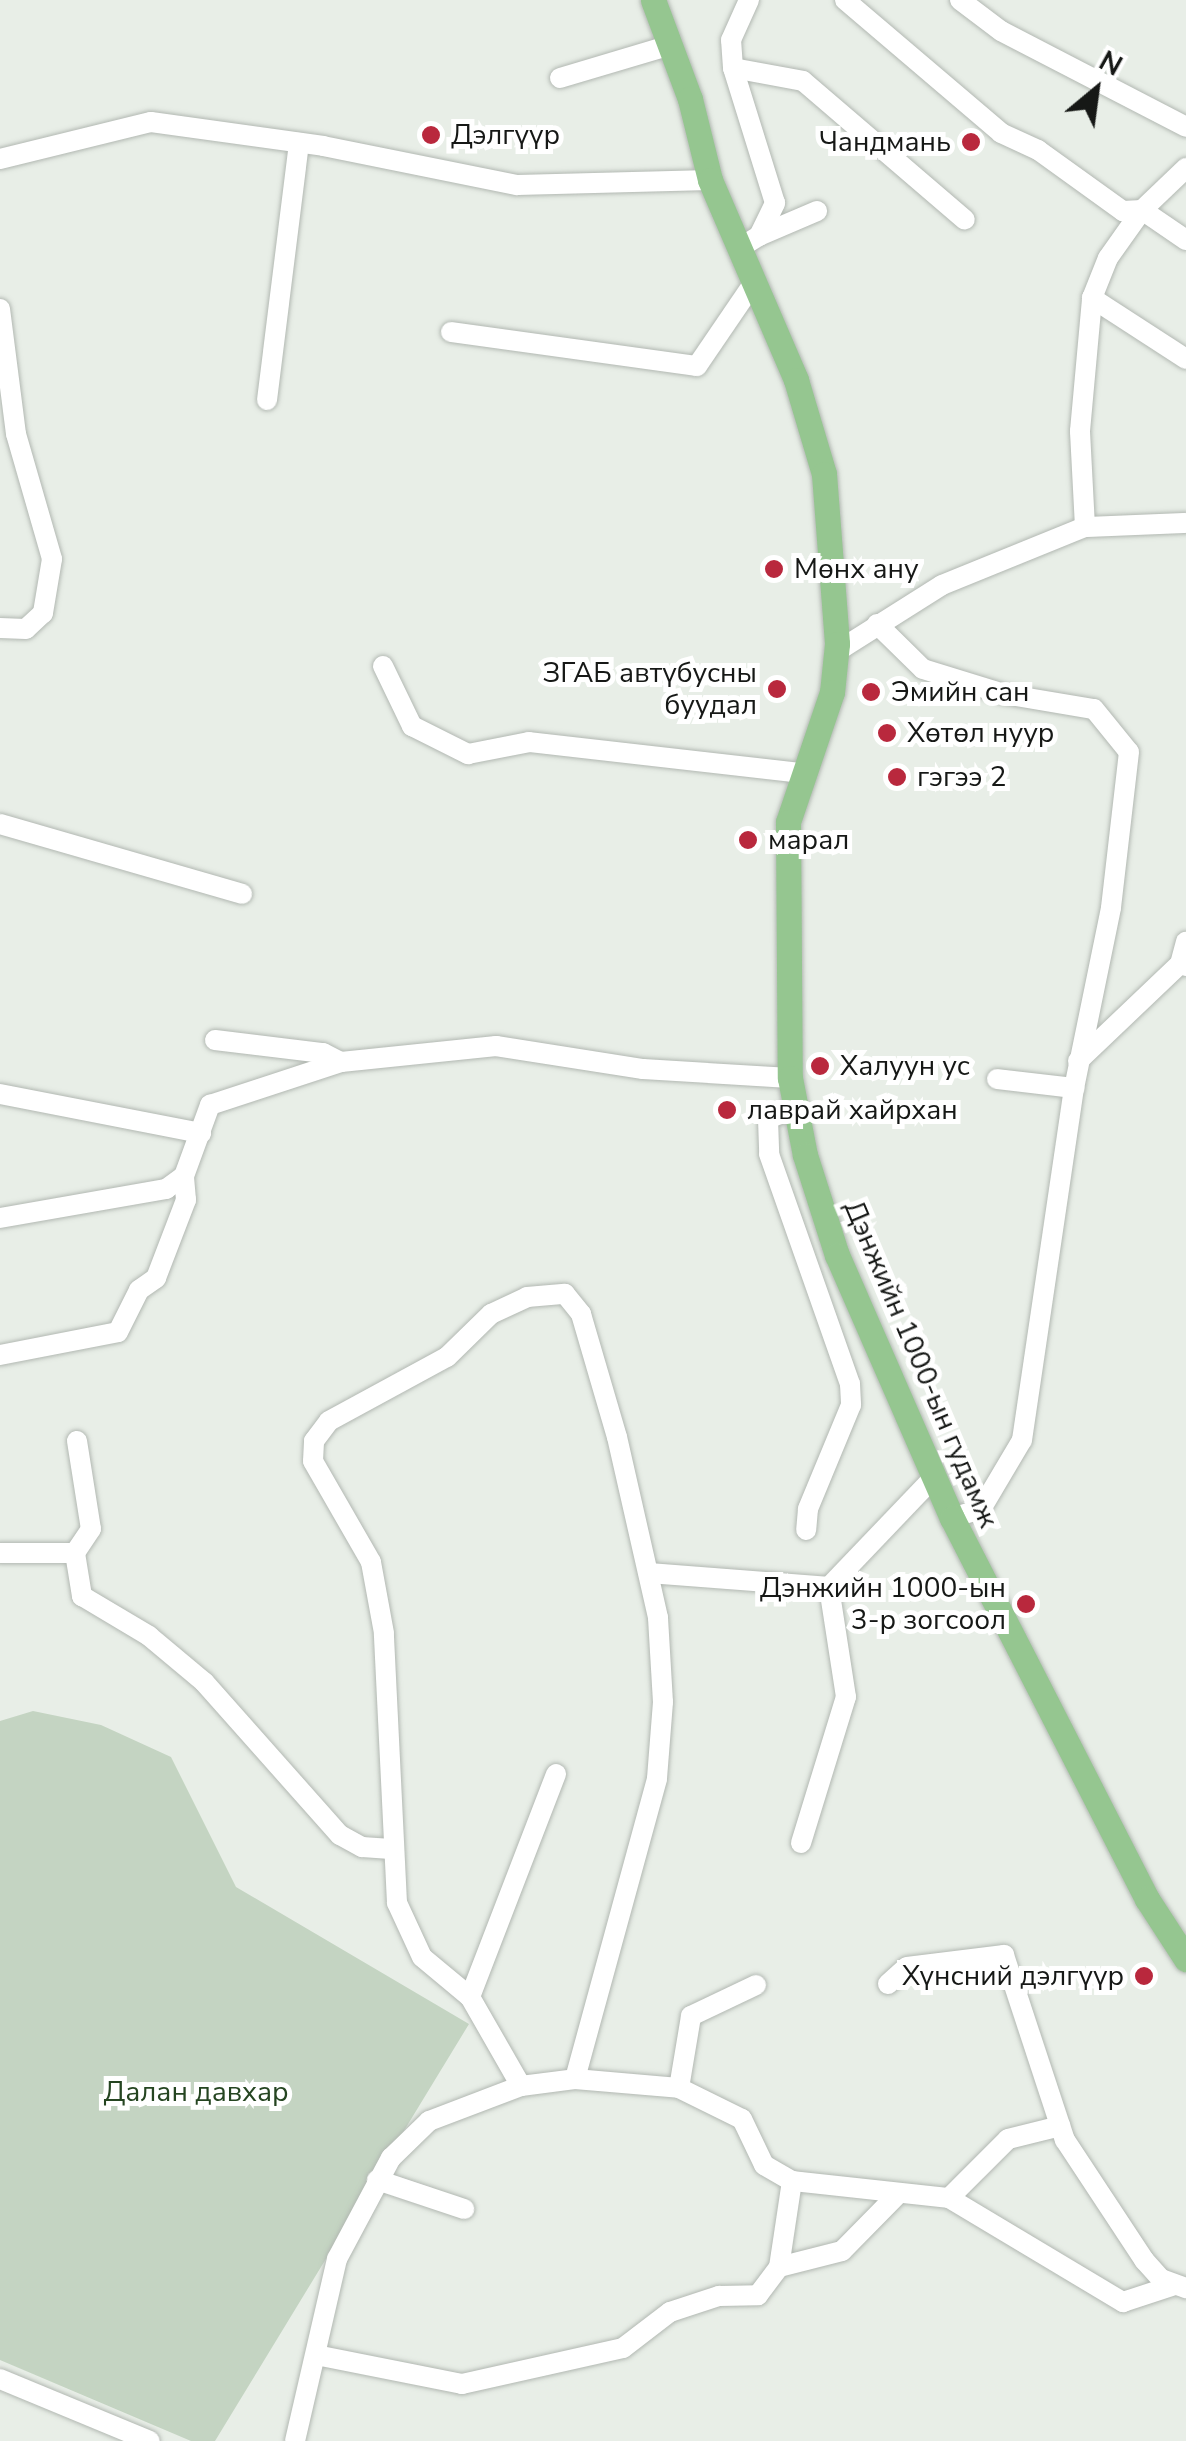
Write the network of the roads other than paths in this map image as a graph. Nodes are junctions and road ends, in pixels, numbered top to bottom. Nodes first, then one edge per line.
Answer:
1 (653, 0) edge
2 (749, 0) edge
3 (845, 0) edge
4 (960, 0) edge
5 (670, 45) junction
6 (733, 68) junction
7 (560, 78) dead end
8 (1186, 127) edge
9 (299, 143) junction
10 (0, 158) edge
11 (1186, 168) edge
12 (710, 180) junction
13 (1142, 210) junction
14 (816, 211) dead end
15 (966, 220) dead end
16 (1186, 240) edge
17 (749, 243) junction
18 (752, 284) junction
19 (1092, 298) junction
20 (0, 309) edge
21 (451, 332) dead end
22 (1186, 359) edge
23 (267, 400) dead end
24 (1186, 524) edge
25 (1085, 527) junction
26 (876, 624) junction
27 (0, 628) edge
28 (836, 652) junction
29 (382, 666) dead end
30 (803, 773) junction
31 (0, 824) edge
32 (242, 894) dead end
33 (1186, 942) edge
34 (1183, 965) edge
35 (214, 1040) dead end
36 (1078, 1061) junction
37 (341, 1062) junction
38 (790, 1078) junction
39 (997, 1078) dead end
40 (1074, 1088) junction
41 (0, 1094) edge
42 (796, 1108) junction
43 (201, 1133) junction
44 (184, 1176) junction
45 (0, 1218) edge
46 (0, 1355) edge
47 (77, 1441) dead end
48 (934, 1476) junction
49 (952, 1518) junction
50 (806, 1530) dead end
51 (0, 1553) edge
52 (75, 1553) junction
53 (650, 1574) junction
54 (829, 1587) junction
55 (556, 1774) dead end
56 (802, 1843) dead end
57 (391, 1848) junction
58 (1186, 1958) edge
59 (888, 1984) dead end
60 (756, 1985) dead end
61 (470, 1997) junction
62 (574, 2078) junction
63 (521, 2086) junction
64 (679, 2088) junction
65 (1060, 2126) junction
66 (377, 2180) junction
67 (792, 2181) junction
68 (898, 2194) junction
69 (949, 2198) junction
70 (464, 2209) dead end
71 (779, 2266) junction
72 (1179, 2287) edge
73 (316, 2355) junction
74 (0, 2379) edge
75 (150, 2441) edge
76 (295, 2441) edge

1 - 5 main road, Дэнжийн 1000-ын гудамж
2 - 6 street
3 - 13 street
4 - 8 street
5 - 7 street
5 - 12 main road, Дэнжийн 1000-ын гудамж
6 - 15 street
6 - 17 street
9 - 10 street
9 - 12 street
9 - 23 street
11 - 13 street
12 - 17 main road, Дэнжийн 1000-ын гудамж
13 - 16 street
13 - 19 street
14 - 17 street
17 - 18 main road, Дэнжийн 1000-ын гудамж
18 - 21 street
18 - 28 main road, Дэнжийн 1000-ын гудамж
19 - 22 street
19 - 25 street
20 - 27 street
24 - 25 street
25 - 26 street
26 - 28 street
26 - 36 street
28 - 30 main road, Дэнжийн 1000-ын гудамж
29 - 30 street
30 - 38 main road, Дэнжийн 1000-ын гудамж
31 - 32 street
33 - 34 street
34 - 36 street
35 - 37 street
36 - 40 street
37 - 38 street
37 - 43 street
38 - 42 main road, Дэнжийн 1000-ын гудамж
39 - 40 street
40 - 49 street
41 - 43 street
42 - 48 main road, Дэнжийн 1000-ын гудамж
42 - 50 street
43 - 44 street
44 - 45 street
44 - 46 street
47 - 52 street
48 - 49 main road, Дэнжийн 1000-ын гудамж
48 - 54 street
49 - 58 main road, Дэнжийн 1000-ын гудамж
51 - 52 street
52 - 57 street
53 - 54 street
53 - 57 street
53 - 62 street
54 - 56 street
55 - 61 street
57 - 61 street
59 - 65 street
60 - 64 street
61 - 63 street
62 - 63 street
62 - 64 street
63 - 66 street
64 - 67 street
65 - 69 street
65 - 72 street
66 - 70 street
66 - 73 street
67 - 68 street
67 - 71 street
68 - 69 street
68 - 71 street
69 - 72 street
71 - 73 street
73 - 76 street
74 - 75 street

